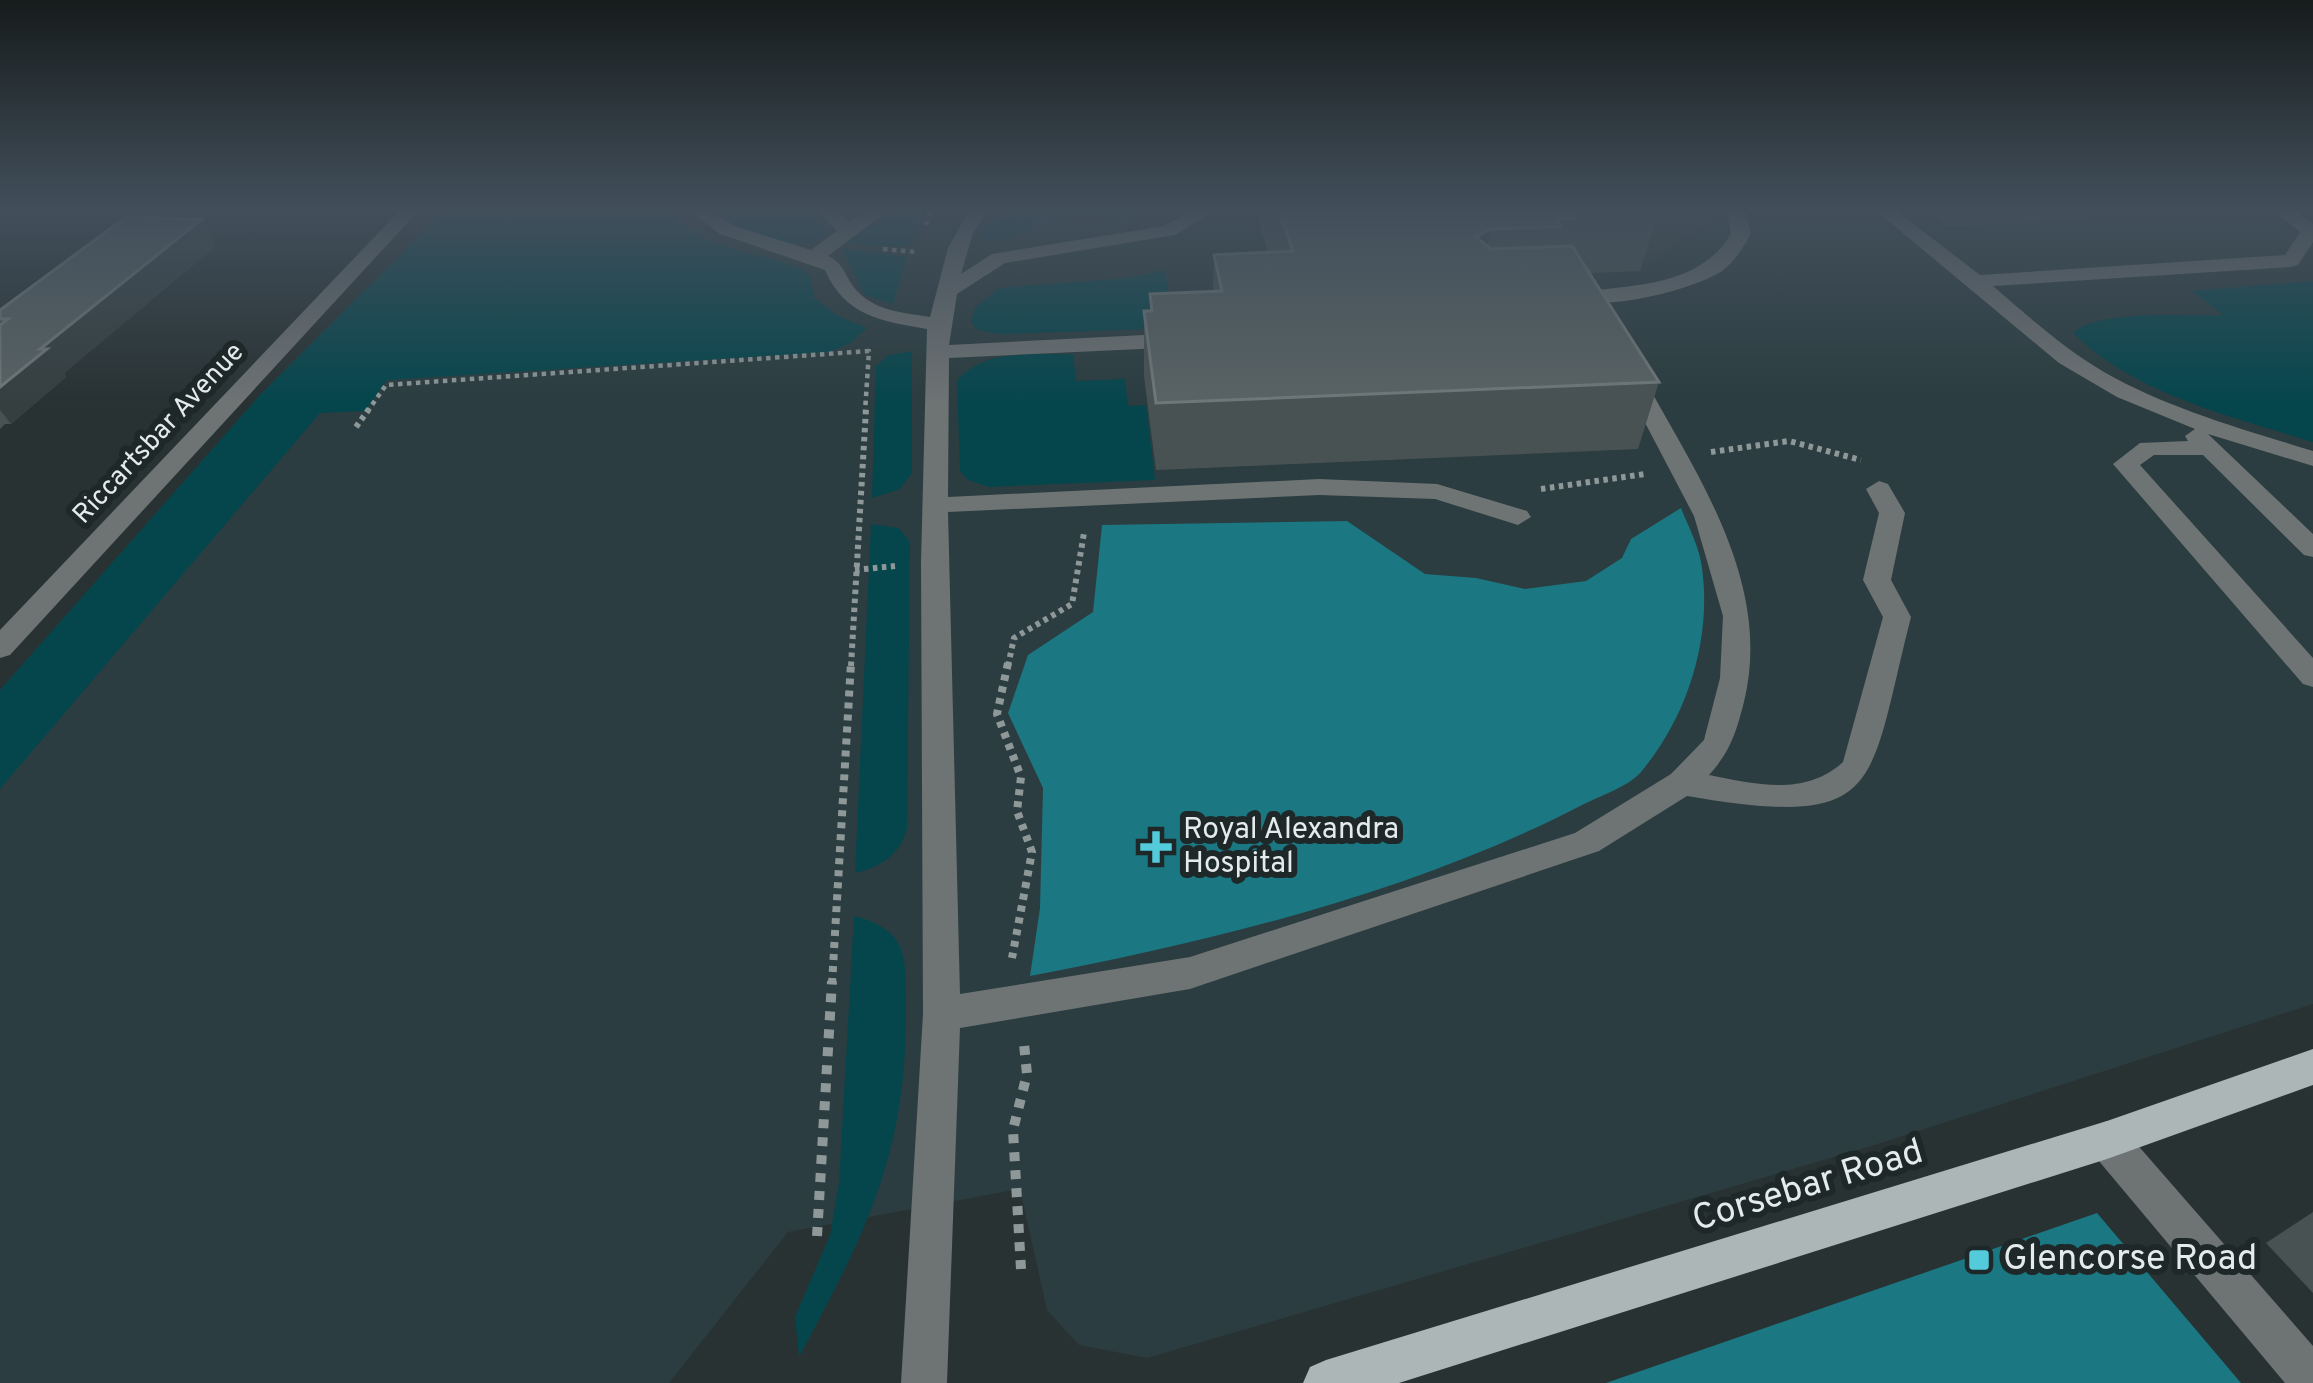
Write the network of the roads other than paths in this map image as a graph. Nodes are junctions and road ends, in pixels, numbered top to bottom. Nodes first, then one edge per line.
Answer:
1 (351, 274) edge
2 (835, 274) edge
3 (954, 274) edge
4 (976, 274) edge
5 (1696, 274) edge
6 (1966, 274) edge
7 (2093, 274) edge
8 (1976, 281) junction
9 (951, 290) junction
10 (938, 339) junction
11 (1190, 340) edge
12 (2176, 416) junction
13 (2210, 448) junction
14 (2313, 459) edge
15 (1880, 489) road end
16 (938, 505) junction
17 (1518, 518) dead end
18 (2313, 549) edge
19 (0, 648) edge
20 (2313, 677) edge
21 (1682, 783) junction
22 (942, 1014) junction
23 (2313, 1067) edge
24 (2107, 1140) junction
25 (2313, 1381) edge
26 (924, 1383) edge
27 (1326, 1383) edge

1 - 19 street, Riccartsbar Avenue
2 - 10 street
3 - 9 street
4 - 9 street
5 - 21 street
6 - 8 street
7 - 8 street
8 - 12 street
9 - 10 street
10 - 11 street
10 - 16 street
12 - 13 street
12 - 14 street
13 - 18 street
13 - 20 street
15 - 21 street
16 - 17 street
16 - 22 street
21 - 22 street
22 - 26 street
23 - 24 main road, Corsebar Road
24 - 25 street
24 - 27 main road, Corsebar Road

